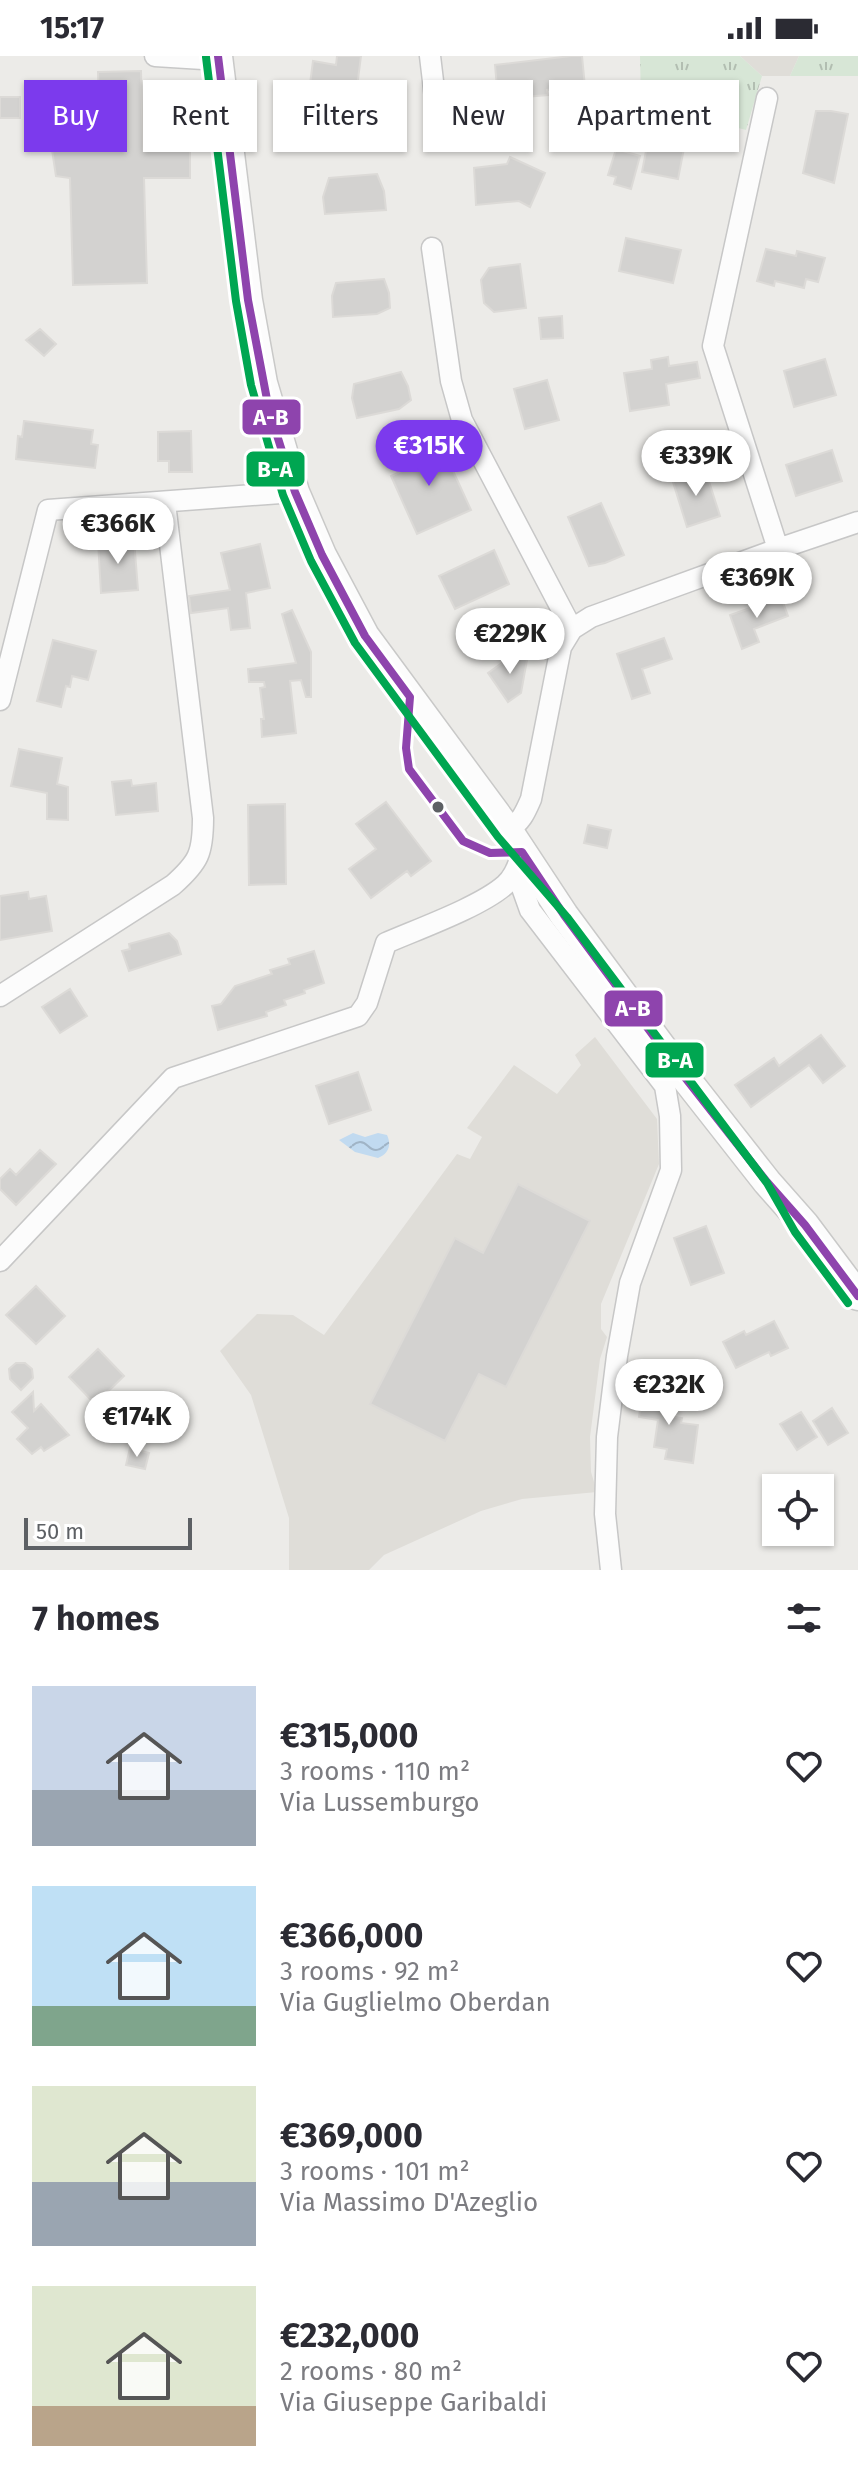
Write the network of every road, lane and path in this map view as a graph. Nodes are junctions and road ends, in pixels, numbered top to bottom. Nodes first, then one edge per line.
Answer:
1 (155, 56) edge
2 (430, 56) edge
3 (218, 58) edge
4 (433, 80) edge
5 (767, 98) dead end
6 (432, 248) dead end
7 (295, 492) junction
8 (165, 503) junction
9 (858, 522) edge
10 (778, 549) junction
11 (572, 629) junction
12 (0, 700) edge
13 (531, 799) junction
14 (520, 853) junction
15 (479, 901) junction
16 (530, 910) junction
17 (0, 996) edge
18 (668, 1074) junction
19 (805, 1225) junction
20 (0, 1261) edge
21 (858, 1296) edge
22 (611, 1570) edge

1 - 3 street
2 - 4 street
3 - 7 main road
5 - 10 street
6 - 11 street
7 - 8 street
7 - 14 main road
8 - 12 street
8 - 17 street
9 - 10 street
10 - 11 street
11 - 13 street
13 - 14 street
13 - 14 street
14 - 15 street
14 - 16 street
14 - 18 main road
14 - 19 main road
15 - 16 street
15 - 20 street
16 - 18 street
18 - 19 main road
18 - 22 street
19 - 21 main road

